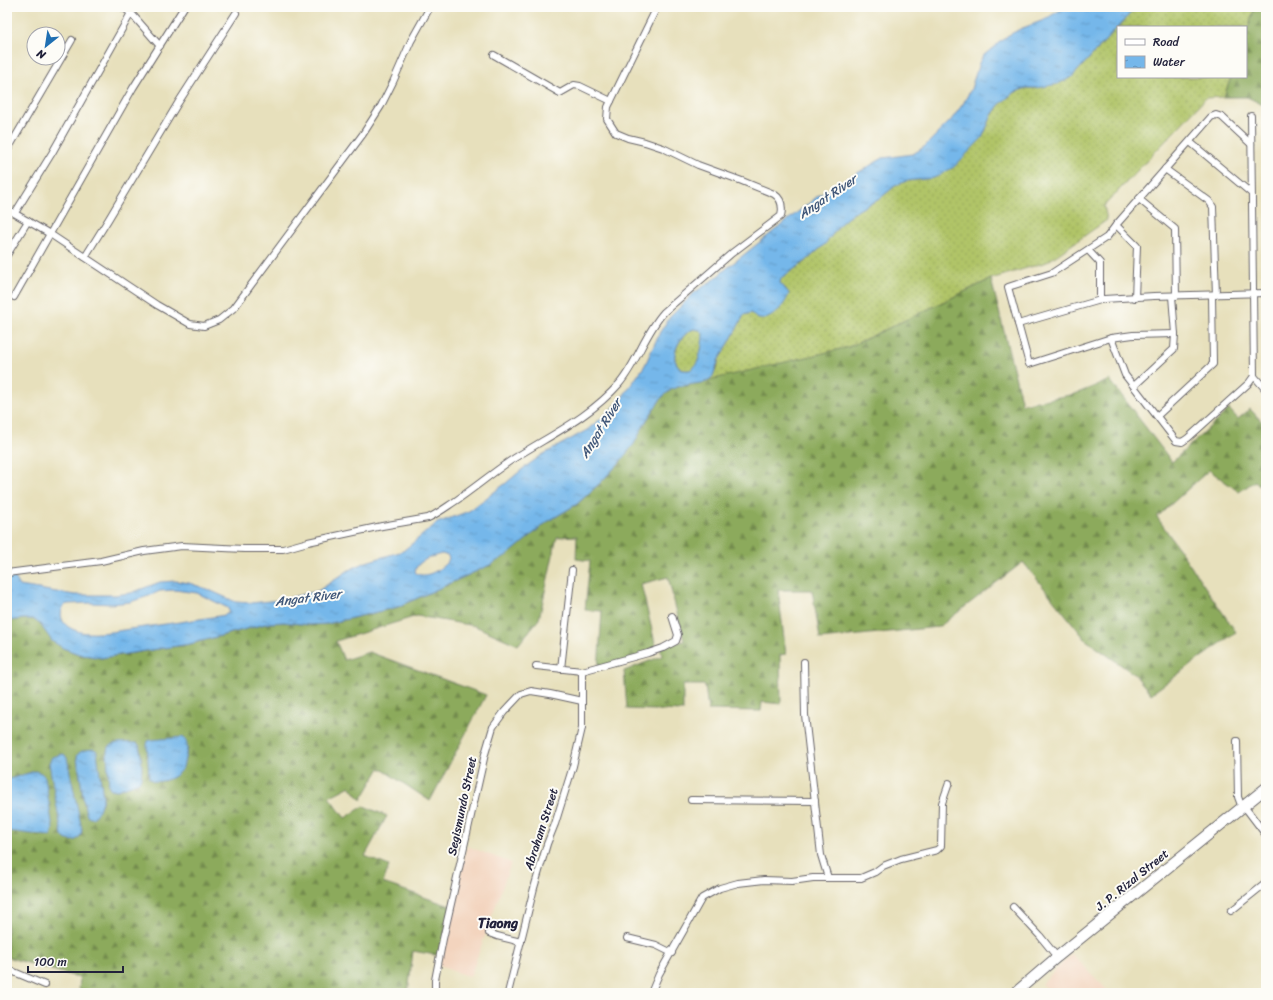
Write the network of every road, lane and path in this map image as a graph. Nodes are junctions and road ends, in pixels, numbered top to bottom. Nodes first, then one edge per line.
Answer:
1 (122, 7) edge
2 (184, 7) edge
3 (430, 7) edge
4 (657, 7) edge
5 (236, 12) dead end
6 (131, 13) junction
7 (72, 40) dead end
8 (160, 46) junction
9 (494, 55) dead end
10 (611, 101) junction
11 (1251, 116) dead end
12 (1190, 142) junction
13 (1251, 144) junction
14 (7, 151) edge
15 (1164, 169) junction
16 (1251, 193) junction
17 (1139, 199) junction
18 (7, 209) edge
19 (15, 213) junction
20 (28, 221) junction
21 (1116, 225) junction
22 (50, 234) junction
23 (1088, 250) junction
24 (7, 255) edge
25 (85, 257) junction
26 (1266, 293) edge
27 (1253, 294) junction
28 (1214, 295) junction
29 (1174, 296) junction
30 (14, 297) dead end
31 (1135, 298) junction
32 (1100, 300) junction
33 (1018, 324) junction
34 (1174, 334) junction
35 (1112, 338) junction
36 (1254, 376) junction
37 (1134, 386) junction
38 (1266, 390) edge
39 (1157, 416) junction
40 (572, 570) dead end
41 (7, 573) edge
42 (672, 616) dead end
43 (804, 662) dead end
44 (536, 666) dead end
45 (561, 669) junction
46 (582, 670) junction
47 (582, 701) junction
48 (1237, 741) dead end
49 (949, 783) dead end
50 (1266, 788) edge
51 (691, 800) dead end
52 (815, 800) junction
53 (1242, 805) junction
54 (1266, 835) edge
55 (828, 878) junction
56 (1266, 883) edge
57 (1013, 907) dead end
58 (1231, 911) dead end
59 (489, 933) dead end
60 (627, 938) dead end
61 (521, 942) junction
62 (672, 952) junction
63 (1057, 957) junction
64 (7, 968) edge
65 (45, 985) dead end
66 (435, 993) edge
67 (508, 993) edge
68 (651, 993) edge
69 (1016, 993) edge

1 - 6 street
2 - 8 street
3 - 25 street
4 - 10 street
5 - 25 street
6 - 8 street
6 - 19 street
7 - 14 street
8 - 22 street
9 - 10 street
10 - 41 street
11 - 13 street
12 - 13 street
12 - 15 street
12 - 16 street
13 - 16 street
15 - 17 street
15 - 28 street
16 - 27 street
17 - 21 street
17 - 29 street
18 - 19 street
19 - 20 street
20 - 22 street
20 - 24 street
21 - 23 street
21 - 31 street
22 - 25 street
22 - 30 street
23 - 32 street
23 - 33 street
26 - 27 street
27 - 28 street
27 - 36 street
28 - 29 street
28 - 39 street
29 - 31 street
29 - 34 street
31 - 32 street
32 - 33 street
33 - 35 street
34 - 35 street
34 - 37 street
35 - 37 street
36 - 38 street
36 - 39 street
37 - 39 street
40 - 45 street
42 - 46 street
43 - 52 street
44 - 45 street
45 - 46 street
46 - 47 street, Abraham Street
47 - 61 street, Abraham Street
47 - 66 street, Segismundo Street
48 - 53 street
49 - 55 street
50 - 53 main road, J. P. Rizal Street
51 - 52 street
52 - 55 street
53 - 54 street
53 - 63 main road, J. P. Rizal Street
55 - 62 street
56 - 58 street
57 - 63 street
59 - 61 street
60 - 62 street
61 - 67 street, Abraham Street
62 - 68 street
63 - 69 main road, J. P. Rizal Street
64 - 65 street

